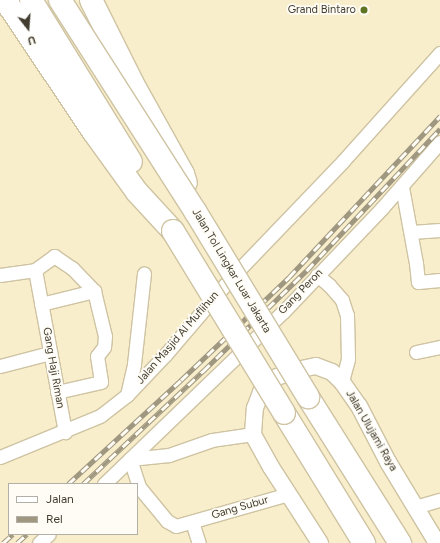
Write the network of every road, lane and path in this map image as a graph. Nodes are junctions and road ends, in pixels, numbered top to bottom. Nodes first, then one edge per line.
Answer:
1 (5, 0) edge
2 (31, 0) edge
3 (60, 0) edge
4 (90, 0) edge
5 (440, 53) edge
6 (440, 142) edge
7 (402, 187) junction
8 (194, 211) junction
9 (440, 230) edge
10 (173, 231) junction
11 (411, 232) junction
12 (35, 270) junction
13 (144, 274) dead end
14 (0, 275) edge
15 (317, 275) junction
16 (440, 280) edge
17 (94, 291) junction
18 (41, 304) junction
19 (440, 347) edge
20 (416, 352) dead end
21 (50, 353) junction
22 (0, 366) edge
23 (342, 382) junction
24 (57, 392) junction
25 (127, 395) junction
26 (65, 432) junction
27 (253, 434) junction
28 (0, 458) edge
29 (130, 459) junction
30 (105, 483) edge
31 (138, 483) edge
32 (138, 484) edge
33 (288, 494) junction
34 (440, 500) edge
35 (415, 507) junction
36 (192, 522) junction
37 (48, 535) edge
38 (39, 543) edge
39 (199, 543) edge
40 (320, 543) edge
41 (364, 543) edge
42 (400, 543) edge
43 (438, 543) edge

1 - 10 highway
2 - 10 highway
3 - 8 highway, Jalan Tol Lingkar Luar Jakarta, bridge
4 - 8 highway, bridge
5 - 25 street, Jalan Masjid Al Muflihun
6 - 7 street, Gang Peron
7 - 11 street
7 - 15 street, Gang Peron
8 - 42 highway, Jalan Tol Lingkar Luar Jakarta, bridge
9 - 11 street
10 - 41 highway, bridge
11 - 16 street
12 - 14 street
12 - 17 street
12 - 18 street, Gang Haji Riman
13 - 25 street
15 - 23 street
15 - 29 street, Gang Peron
17 - 18 street
17 - 24 street
18 - 21 street, Gang Haji Riman
19 - 20 street
21 - 22 street
21 - 24 street, Gang Haji Riman
23 - 27 street, Jalan Ulujami Raya
23 - 35 street, Jalan Ulujami Raya
24 - 26 street, Gang Haji Riman
25 - 26 street, Jalan Masjid Al Muflihun
26 - 28 street, Jalan Masjid Al Muflihun
27 - 29 street
27 - 33 street
29 - 30 street, Gang Peron
29 - 31 street, Gang Subur
32 - 36 street, Gang Subur
33 - 36 street, Gang Subur
33 - 40 street
34 - 35 street
35 - 43 street, Jalan Ulujami Raya
36 - 39 street
37 - 38 street

